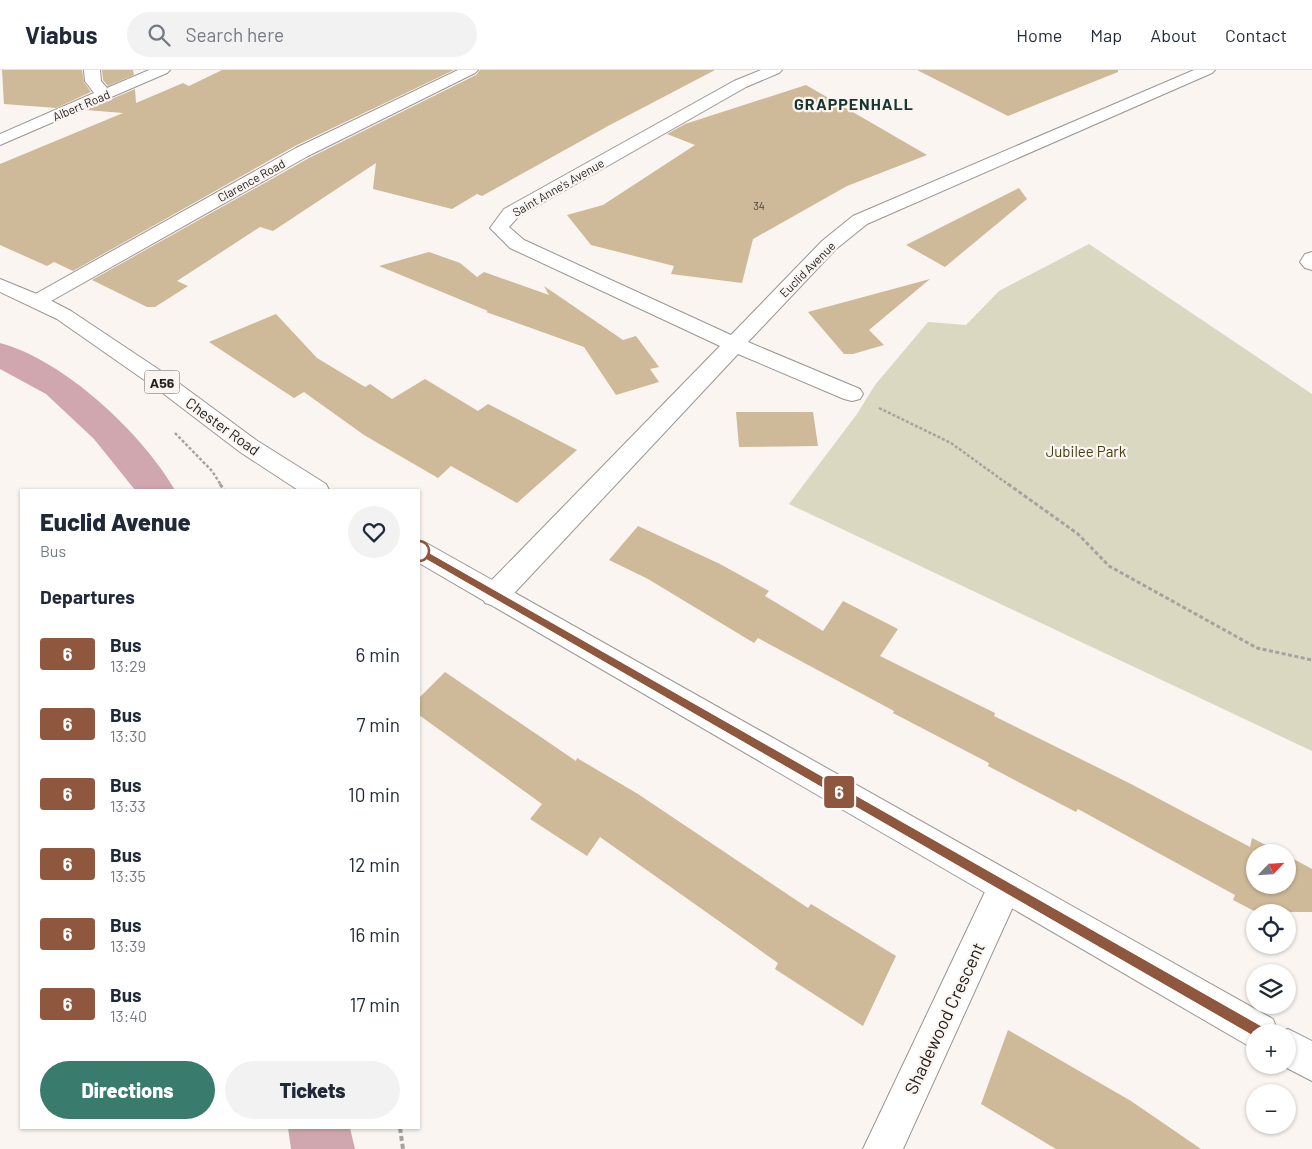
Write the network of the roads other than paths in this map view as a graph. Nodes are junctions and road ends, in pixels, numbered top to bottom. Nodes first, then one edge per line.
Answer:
1 (92, 70) edge
2 (162, 70) edge
3 (470, 70) edge
4 (774, 70) edge
5 (1208, 70) edge
6 (106, 94) junction
7 (0, 140) edge
8 (1312, 258) edge
9 (1312, 264) edge
10 (0, 285) edge
11 (37, 300) junction
12 (733, 344) junction
13 (852, 394) road end
14 (316, 489) edge
15 (420, 551) edge
16 (495, 595) junction
17 (1005, 886) junction
18 (1246, 1024) edge
19 (1296, 1053) edge
20 (1312, 1062) edge
21 (883, 1149) edge

1 - 6 street
2 - 6 street, Albert Road
3 - 11 street, Clarence Road
4 - 12 street, Saint Anne's Avenue
5 - 12 street, Euclid Avenue
6 - 7 street, Albert Road
8 - 9 street
10 - 11 street, Chester Road / A56
11 - 14 street, Chester Road / A56
12 - 13 street
12 - 16 street, Euclid Avenue
15 - 16 street
16 - 17 street
17 - 18 street
17 - 21 street, Shadewood Crescent
19 - 20 street

